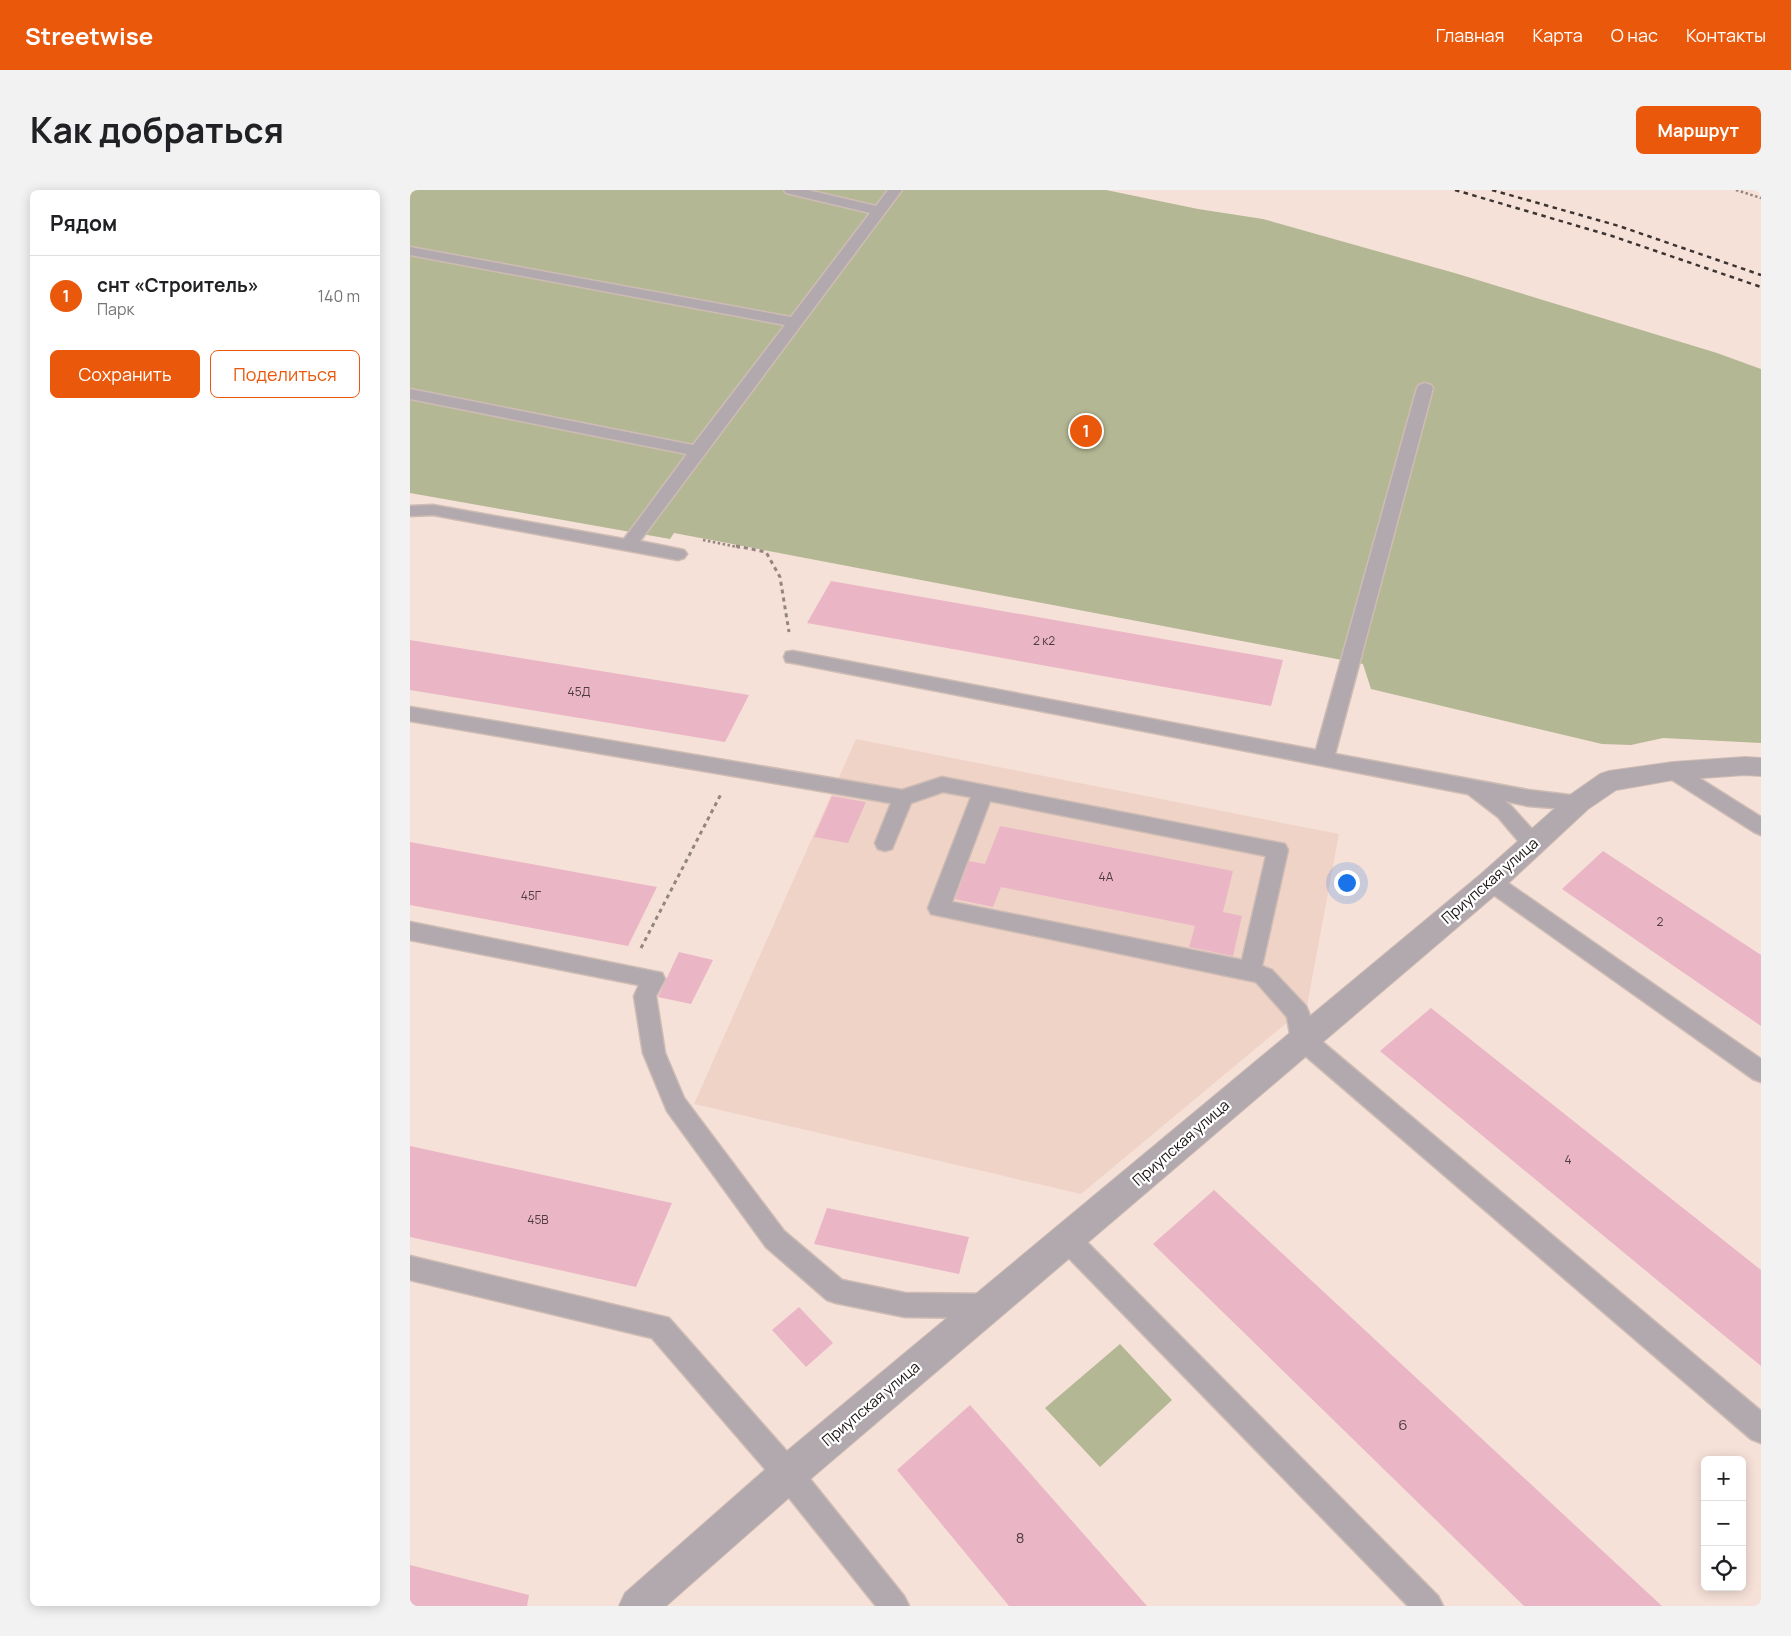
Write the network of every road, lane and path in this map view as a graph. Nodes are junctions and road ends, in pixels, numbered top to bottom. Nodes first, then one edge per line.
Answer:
1 (791, 190) edge
2 (895, 190) edge
3 (1736, 190) edge
4 (1761, 198) edge
5 (879, 211) junction
6 (410, 251) edge
7 (795, 322) junction
8 (1425, 388) dead end
9 (410, 394) edge
10 (697, 451) junction
11 (410, 511) edge
12 (628, 545) junction
13 (678, 554) joint
14 (793, 657) joint
15 (410, 714) edge
16 (1324, 758) junction
17 (1761, 767) edge
18 (734, 769) junction
19 (1673, 771) junction
20 (1472, 787) junction
21 (983, 793) junction
22 (903, 798) junction
23 (1579, 802) junction
24 (1761, 827) edge
25 (885, 843) dead end
26 (1533, 844) junction
27 (1491, 882) junction
28 (410, 931) edge
29 (1250, 971) junction
30 (628, 974) junction
31 (1302, 1039) junction
32 (1761, 1072) edge
33 (1068, 1240) junction
34 (410, 1268) edge
35 (988, 1306) junction
36 (1761, 1429) edge
37 (788, 1474) junction
38 (638, 1606) edge
39 (894, 1606) edge
40 (1428, 1606) edge

1 - 5 lane
2 - 5 lane
3 - 4 path
5 - 7 lane
6 - 7 lane
7 - 10 lane
8 - 16 lane
9 - 10 lane
10 - 12 lane
11 - 12 lane
12 - 13 lane
13 - 14 path
14 - 16 lane
15 - 18 lane
16 - 20 lane
17 - 19 street, Приупская улица
18 - 22 lane
18 - 30 path
19 - 23 street, Приупская улица
19 - 24 lane
20 - 23 lane
20 - 26 lane
21 - 22 lane
21 - 29 lane
21 - 29 lane
22 - 25 lane
23 - 26 street, Приупская улица
26 - 27 street, Приупская улица
27 - 31 street, Приупская улица
27 - 32 lane
28 - 30 lane
29 - 31 lane
30 - 35 lane
31 - 33 street, Приупская улица
31 - 36 lane
33 - 35 street, Приупская улица
33 - 40 lane
34 - 37 lane
35 - 37 street, Приупская улица
37 - 38 street, Приупская улица
37 - 39 lane

